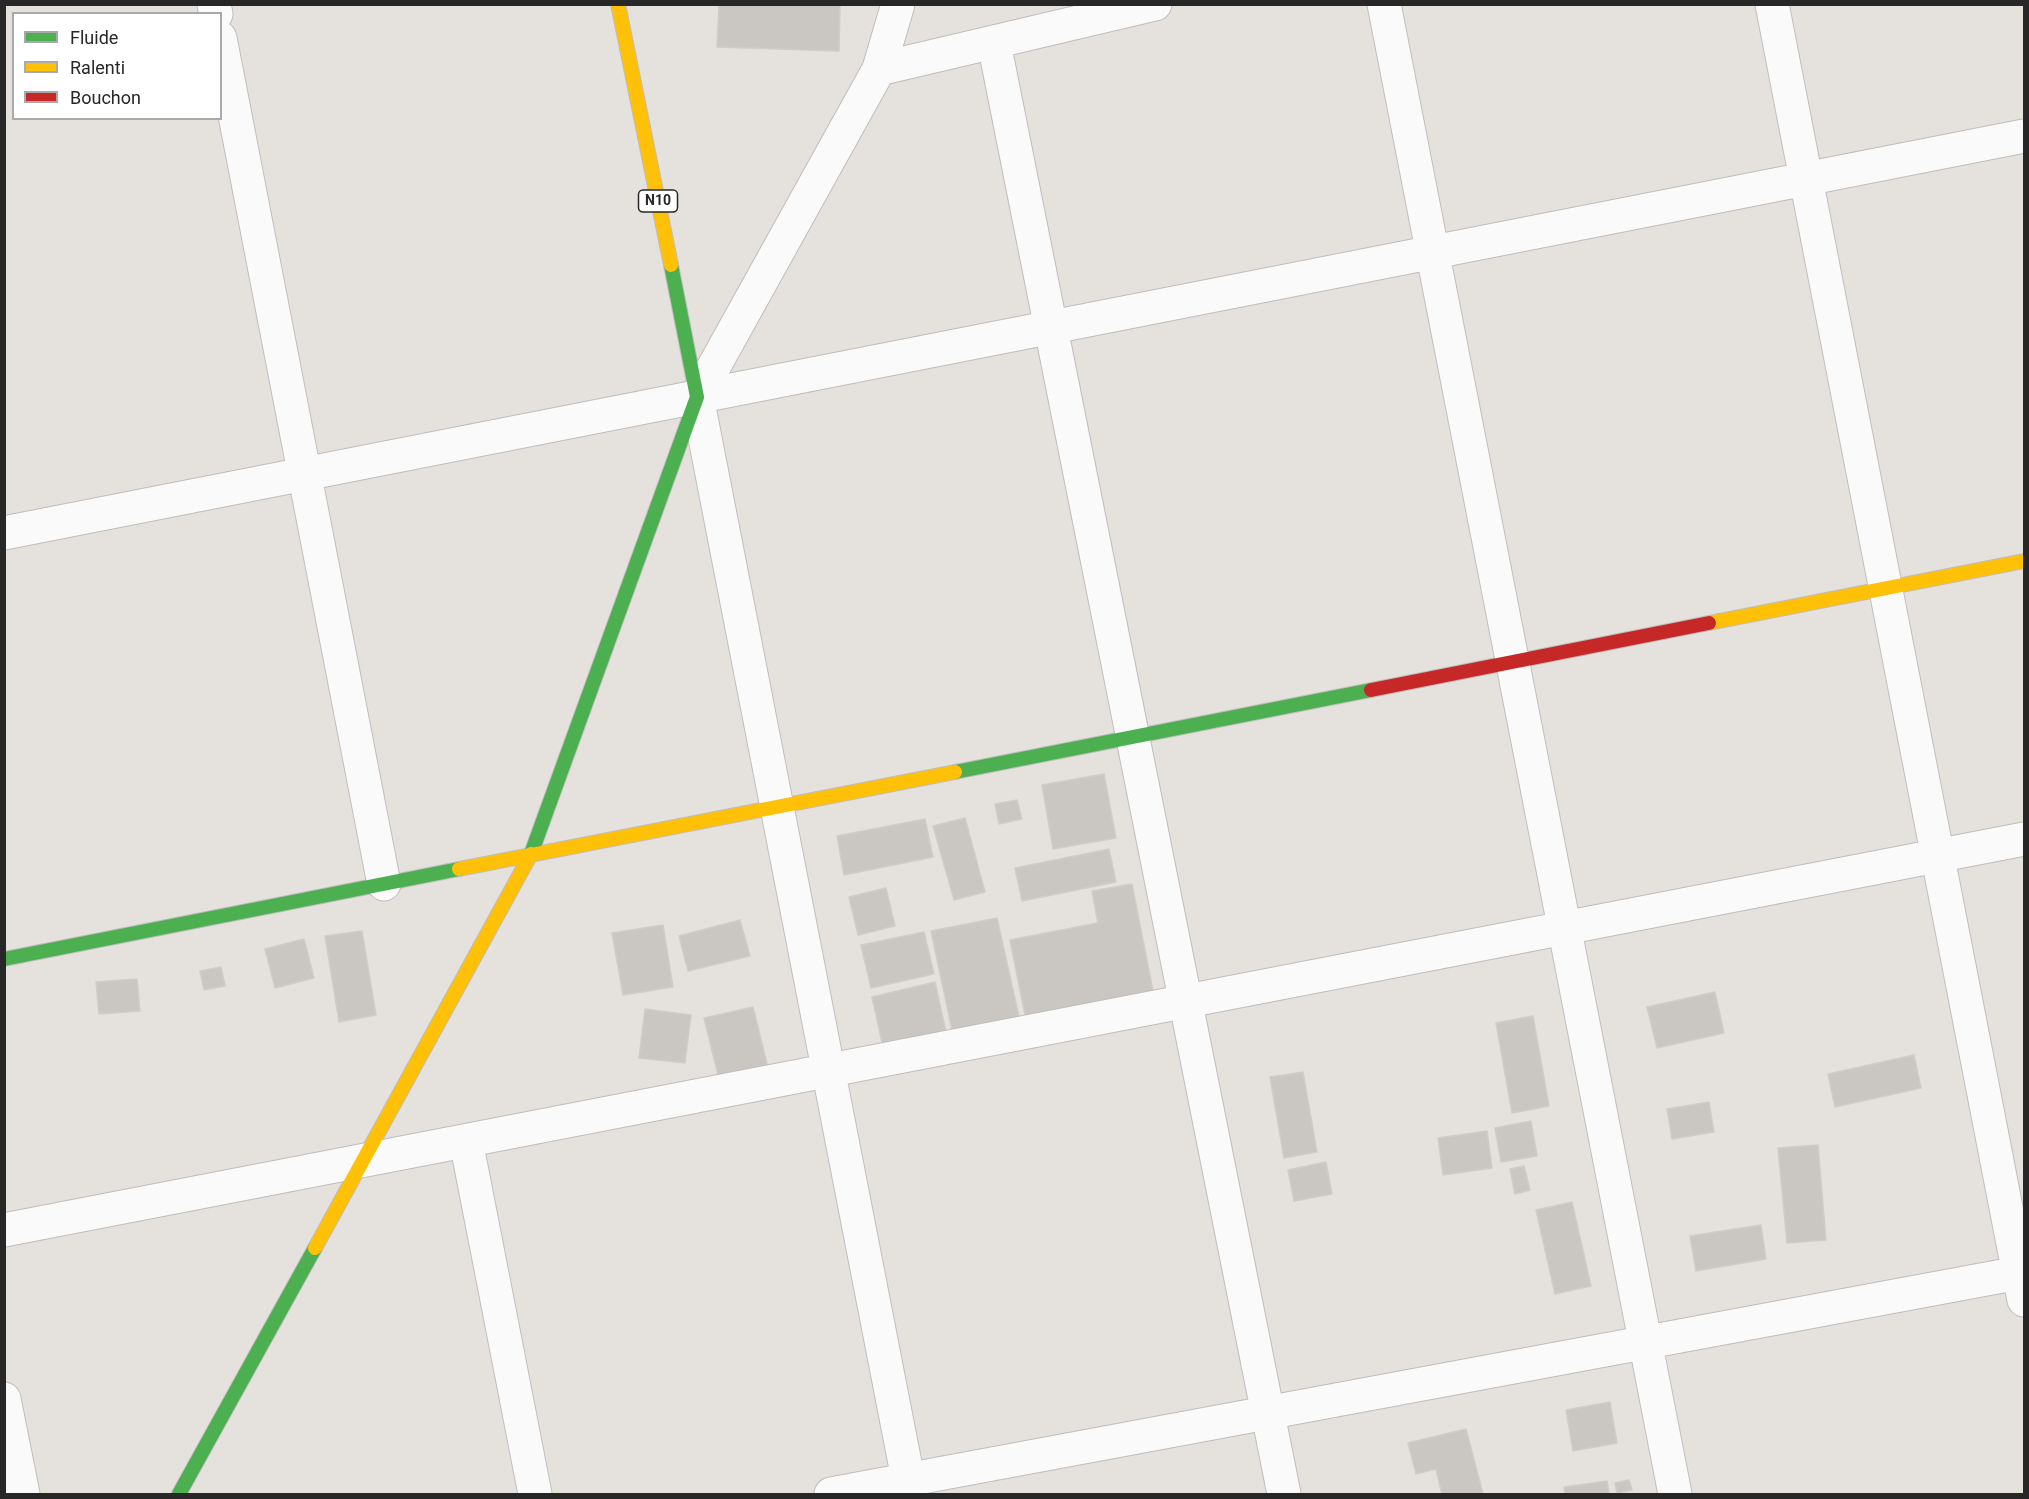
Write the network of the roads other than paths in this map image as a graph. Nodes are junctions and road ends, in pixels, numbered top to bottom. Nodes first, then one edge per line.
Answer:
1 (618, 4) edge
2 (898, 4) edge
3 (1155, 4) edge
4 (1384, 4) edge
5 (1772, 4) edge
6 (994, 42) junction
7 (222, 48) edge
8 (879, 69) junction
9 (2025, 136) edge
10 (1806, 179) junction
11 (1433, 252) junction
12 (1051, 327) junction
13 (697, 397) junction
14 (305, 474) junction
15 (4, 533) edge
16 (2025, 561) edge
17 (1885, 588) junction
18 (1513, 662) junction
19 (1132, 736) junction
20 (776, 807) junction
21 (2025, 839) edge
22 (531, 855) junction
23 (1938, 856) junction
24 (384, 884) junction
25 (1565, 928) junction
26 (4, 959) edge
27 (1185, 1002) junction
28 (828, 1071) junction
29 (466, 1141) junction
30 (364, 1161) junction
31 (4, 1230) edge
32 (2023, 1282) edge
33 (1646, 1343) junction
34 (4, 1399) edge
35 (1268, 1413) junction
36 (909, 1487) edge
37 (23, 1494) edge
38 (179, 1494) edge
39 (535, 1494) edge
40 (831, 1494) edge
41 (1284, 1494) edge
42 (1675, 1494) edge

1 - 13 street, N10
2 - 8 street
3 - 6 street
4 - 11 street
5 - 10 street
6 - 8 street
6 - 12 street
7 - 14 street
8 - 13 street
9 - 10 street
10 - 11 street
10 - 17 street
11 - 12 street
11 - 18 street
12 - 13 street
12 - 19 street
13 - 14 street
13 - 20 street
13 - 22 street
14 - 15 street
14 - 24 street
16 - 17 street
17 - 18 street
17 - 23 street
18 - 19 street
18 - 25 street
19 - 20 street
19 - 27 street
20 - 22 street
20 - 28 street
21 - 23 street
22 - 24 street
22 - 30 street
23 - 25 street
23 - 32 street
24 - 26 street
25 - 27 street
25 - 33 street
27 - 28 street
27 - 35 street
28 - 29 street
28 - 36 street
29 - 30 street
29 - 39 street
30 - 31 street
30 - 38 street
32 - 33 street
33 - 35 street
33 - 42 street
34 - 37 street
35 - 36 street
35 - 41 street
36 - 40 street

